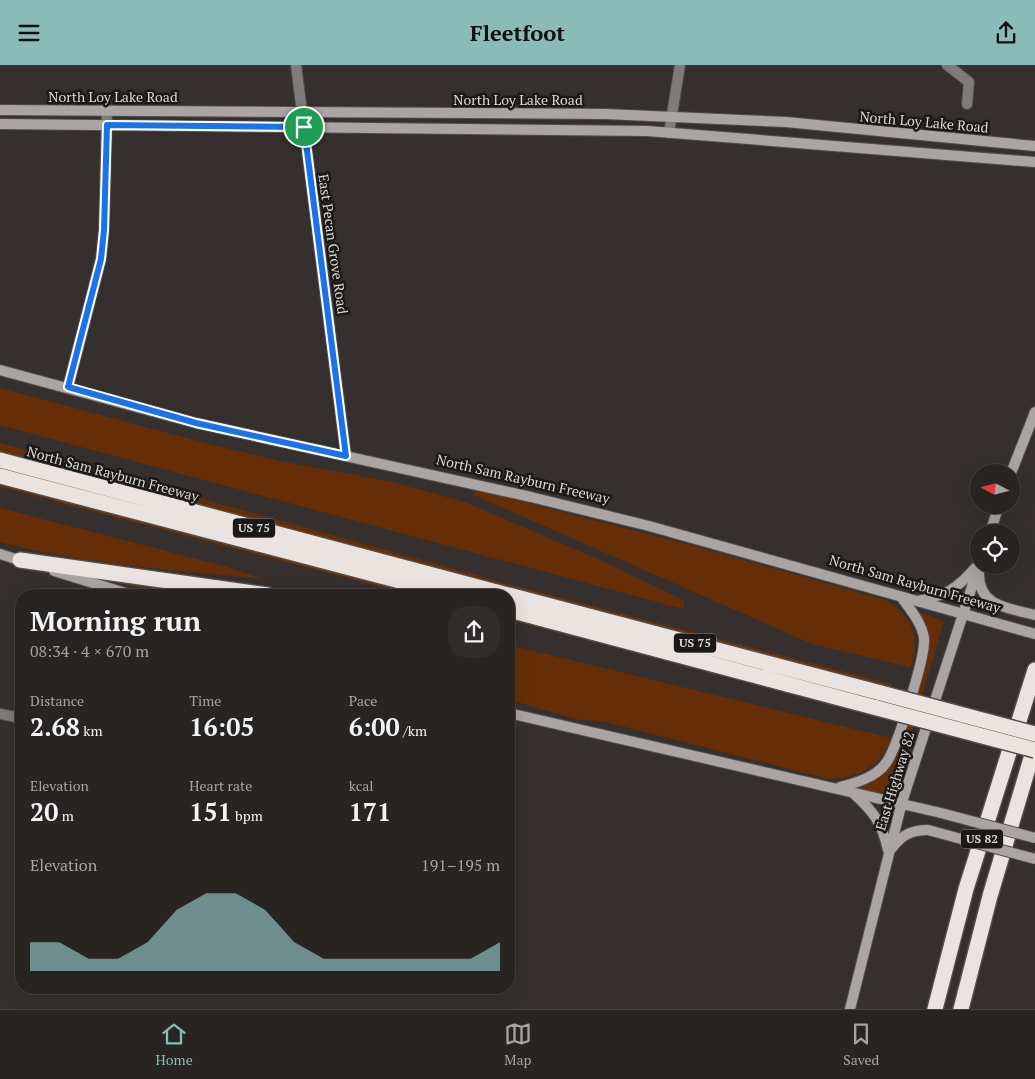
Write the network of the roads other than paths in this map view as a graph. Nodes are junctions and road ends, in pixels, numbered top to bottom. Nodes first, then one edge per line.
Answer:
1 (296, 65) edge
2 (680, 65) edge
3 (948, 65) edge
4 (967, 104) dead end
5 (0, 110) edge
6 (108, 111) junction
7 (302, 112) junction
8 (671, 117) junction
9 (0, 124) edge
10 (107, 125) junction
11 (304, 127) junction
12 (668, 133) junction
13 (1035, 147) edge
14 (1035, 162) edge
15 (0, 369) edge
16 (68, 387) junction
17 (1035, 412) edge
18 (346, 456) junction
19 (0, 460) edge
20 (1015, 464) edge
21 (0, 476) edge
22 (0, 554) edge
23 (20, 560) junction
24 (970, 574) edge
25 (976, 574) edge
26 (980, 574) edge
27 (113, 589) edge
28 (225, 589) edge
29 (430, 589) edge
30 (485, 589) edge
31 (515, 597) edge
32 (902, 598) junction
33 (917, 601) junction
34 (515, 612) edge
35 (962, 615) junction
36 (1035, 615) edge
37 (1035, 634) edge
38 (1035, 670) edge
39 (0, 714) edge
40 (515, 714) edge
41 (15, 717) edge
42 (1035, 734) edge
43 (1035, 745) edge
44 (1035, 750) edge
45 (836, 788) junction
46 (851, 791) junction
47 (902, 802) junction
48 (1035, 838) edge
49 (889, 853) junction
50 (1035, 859) edge
51 (850, 1009) edge
52 (936, 1009) edge
53 (961, 1009) edge

1 - 7 street, East Pecan Grove Road
2 - 8 street
3 - 4 street
5 - 6 main road, North Loy Lake Road
6 - 7 main road, North Loy Lake Road
6 - 10 street
7 - 8 main road, North Loy Lake Road
7 - 11 street, East Pecan Grove Road
8 - 12 street
8 - 13 main road, North Loy Lake Road
9 - 10 main road, North Loy Lake Road
10 - 11 main road, North Loy Lake Road
10 - 16 street
11 - 12 main road, North Loy Lake Road
11 - 18 street, East Pecan Grove Road
12 - 14 main road, North Loy Lake Road
15 - 16 main road, North Sam Rayburn Freeway
16 - 18 main road, North Sam Rayburn Freeway
17 - 20 main road
18 - 32 main road, North Sam Rayburn Freeway
19 - 30 highway, North Sam Rayburn Freeway / US 75
21 - 29 highway, US 75
22 - 23 main road
23 - 27 main road
23 - 28 highway
24 - 33 main road
25 - 35 main road, East Highway 82
26 - 36 main road
31 - 42 highway, North Sam Rayburn Freeway / US 75, bridge
32 - 33 main road, North Sam Rayburn Freeway
32 - 45 main road
33 - 35 main road, North Sam Rayburn Freeway
34 - 44 highway, US 75, bridge
35 - 37 main road, North Sam Rayburn Freeway
35 - 47 main road, East Highway 82
38 - 52 highway, US 82
39 - 41 street
40 - 45 main road
43 - 53 highway, US 82
45 - 46 main road
46 - 47 main road
46 - 49 main road
47 - 48 main road, bridge
47 - 49 main road, East Highway 82
49 - 50 main road, bridge
49 - 51 main road, East Highway 82

